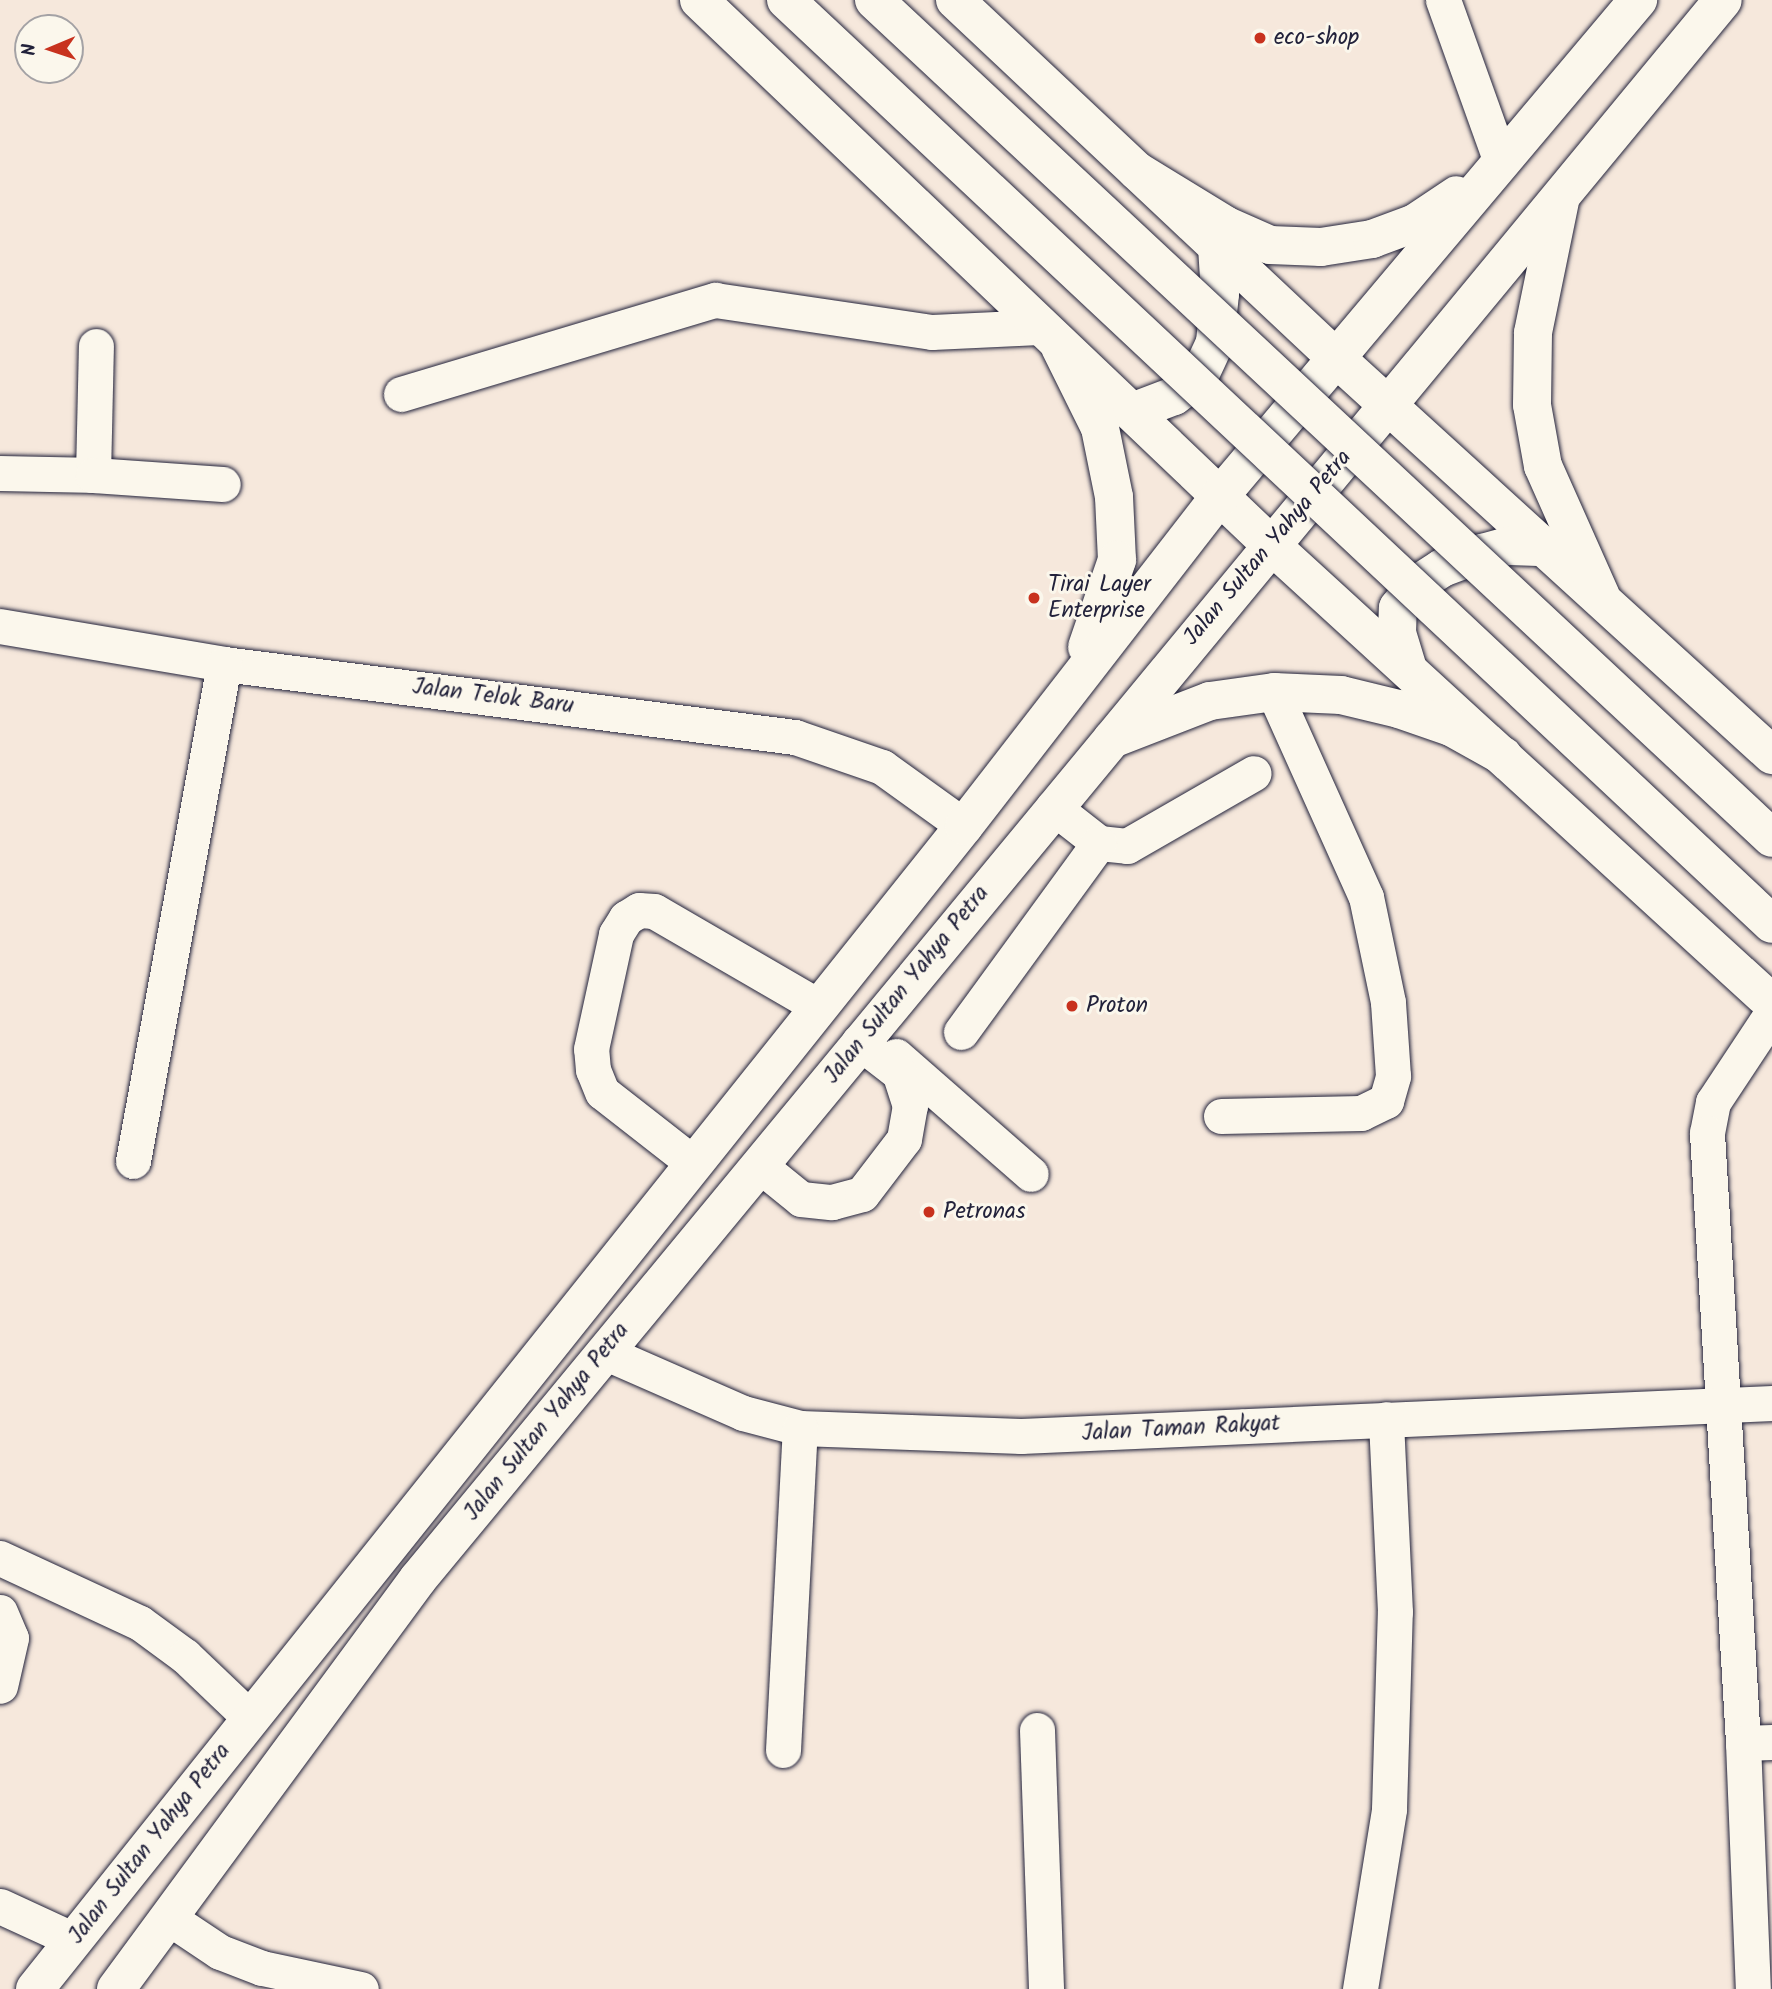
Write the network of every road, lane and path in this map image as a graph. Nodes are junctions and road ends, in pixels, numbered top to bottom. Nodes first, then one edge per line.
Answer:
1 (699, 0) edge
2 (786, 0) edge
3 (874, 0) edge
4 (955, 0) edge
5 (1443, 0) edge
6 (1638, 0) edge
7 (1723, 0) edge
8 (1501, 162) junction
9 (1138, 171) junction
10 (1561, 196) junction
11 (1217, 246) junction
12 (1049, 337) junction
13 (96, 346) dead end
14 (1336, 358) junction
15 (401, 394) dead end
16 (1389, 405) junction
17 (1132, 412) junction
18 (0, 473) edge
19 (93, 475) junction
20 (223, 484) dead end
21 (1220, 496) junction
22 (1270, 544) junction
23 (1546, 547) junction
24 (1601, 596) junction
25 (0, 626) edge
26 (224, 664) junction
27 (1408, 669) junction
28 (1274, 692) junction
29 (1067, 693) junction
30 (1108, 740) junction
31 (1772, 755) edge
32 (1503, 756) junction
33 (1254, 773) dead end
34 (1053, 807) junction
35 (964, 826) junction
36 (1772, 838) edge
37 (1100, 844) junction
38 (1772, 924) edge
39 (1772, 1003) edge
40 (818, 1006) junction
41 (1772, 1013) edge
42 (961, 1031) dead end
43 (864, 1037) junction
44 (1221, 1116) dead end
45 (133, 1161) dead end
46 (693, 1163) junction
47 (759, 1165) junction
48 (1031, 1174) dead end
49 (604, 1352) junction
50 (1772, 1403) edge
51 (1723, 1407) junction
52 (1386, 1419) junction
53 (800, 1428) junction
54 (0, 1558) edge
55 (0, 1612) edge
56 (0, 1685) edge
57 (250, 1718) junction
58 (1037, 1730) dead end
59 (1757, 1742) edge
60 (783, 1750) dead end
61 (0, 1906) edge
62 (169, 1918) junction
63 (56, 1970) edge
64 (114, 1984) edge
65 (361, 1989) edge
66 (1046, 1989) edge
67 (1360, 1989) edge
68 (1753, 1989) edge

1 - 12 main road
2 - 38 main road, bridge
3 - 36 main road, bridge
4 - 9 main road
5 - 8 street
6 - 8 main road, Jalan Sultan Yahya Petra
7 - 10 main road, Jalan Sultan Yahya Petra
8 - 9 main road
8 - 14 main road, Jalan Sultan Yahya Petra
9 - 11 main road
10 - 16 main road, Jalan Sultan Yahya Petra
10 - 24 main road
11 - 14 main road
11 - 17 main road
12 - 15 street
12 - 17 main road
12 - 29 main road
13 - 19 street
14 - 16 main road
14 - 21 main road, Jalan Sultan Yahya Petra
16 - 22 main road, Jalan Sultan Yahya Petra
16 - 23 main road
17 - 21 main road
18 - 19 street
19 - 20 street
21 - 22 main road
21 - 29 main road, Jalan Sultan Yahya Petra
22 - 27 main road
22 - 30 main road, Jalan Sultan Yahya Petra
23 - 24 main road
23 - 27 main road
24 - 31 main road
25 - 26 street, Jalan Telok Baru
26 - 35 street, Jalan Telok Baru
26 - 45 street
27 - 32 main road
28 - 30 main road
28 - 32 main road
28 - 44 street
29 - 35 main road, Jalan Sultan Yahya Petra
30 - 34 main road, Jalan Sultan Yahya Petra
32 - 39 main road
33 - 37 street
34 - 37 street
34 - 43 main road, Jalan Sultan Yahya Petra
35 - 40 main road, Jalan Sultan Yahya Petra
37 - 42 street
40 - 46 main road, Jalan Sultan Yahya Petra
40 - 46 street
41 - 51 street
43 - 47 main road, Jalan Sultan Yahya Petra
43 - 47 street
43 - 48 street
46 - 57 main road, Jalan Sultan Yahya Petra
47 - 49 main road, Jalan Sultan Yahya Petra
49 - 53 street, Jalan Taman Rakyat
49 - 62 main road, Jalan Sultan Yahya Petra
50 - 51 street, Jalan Taman Rakyat
51 - 52 street, Jalan Taman Rakyat
51 - 59 street
52 - 53 street, Jalan Taman Rakyat
52 - 67 street
53 - 60 street
54 - 57 street
55 - 56 street
57 - 63 main road, Jalan Sultan Yahya Petra
58 - 66 street
59 - 68 street
61 - 63 street
62 - 64 main road, Jalan Sultan Yahya Petra
62 - 65 street

